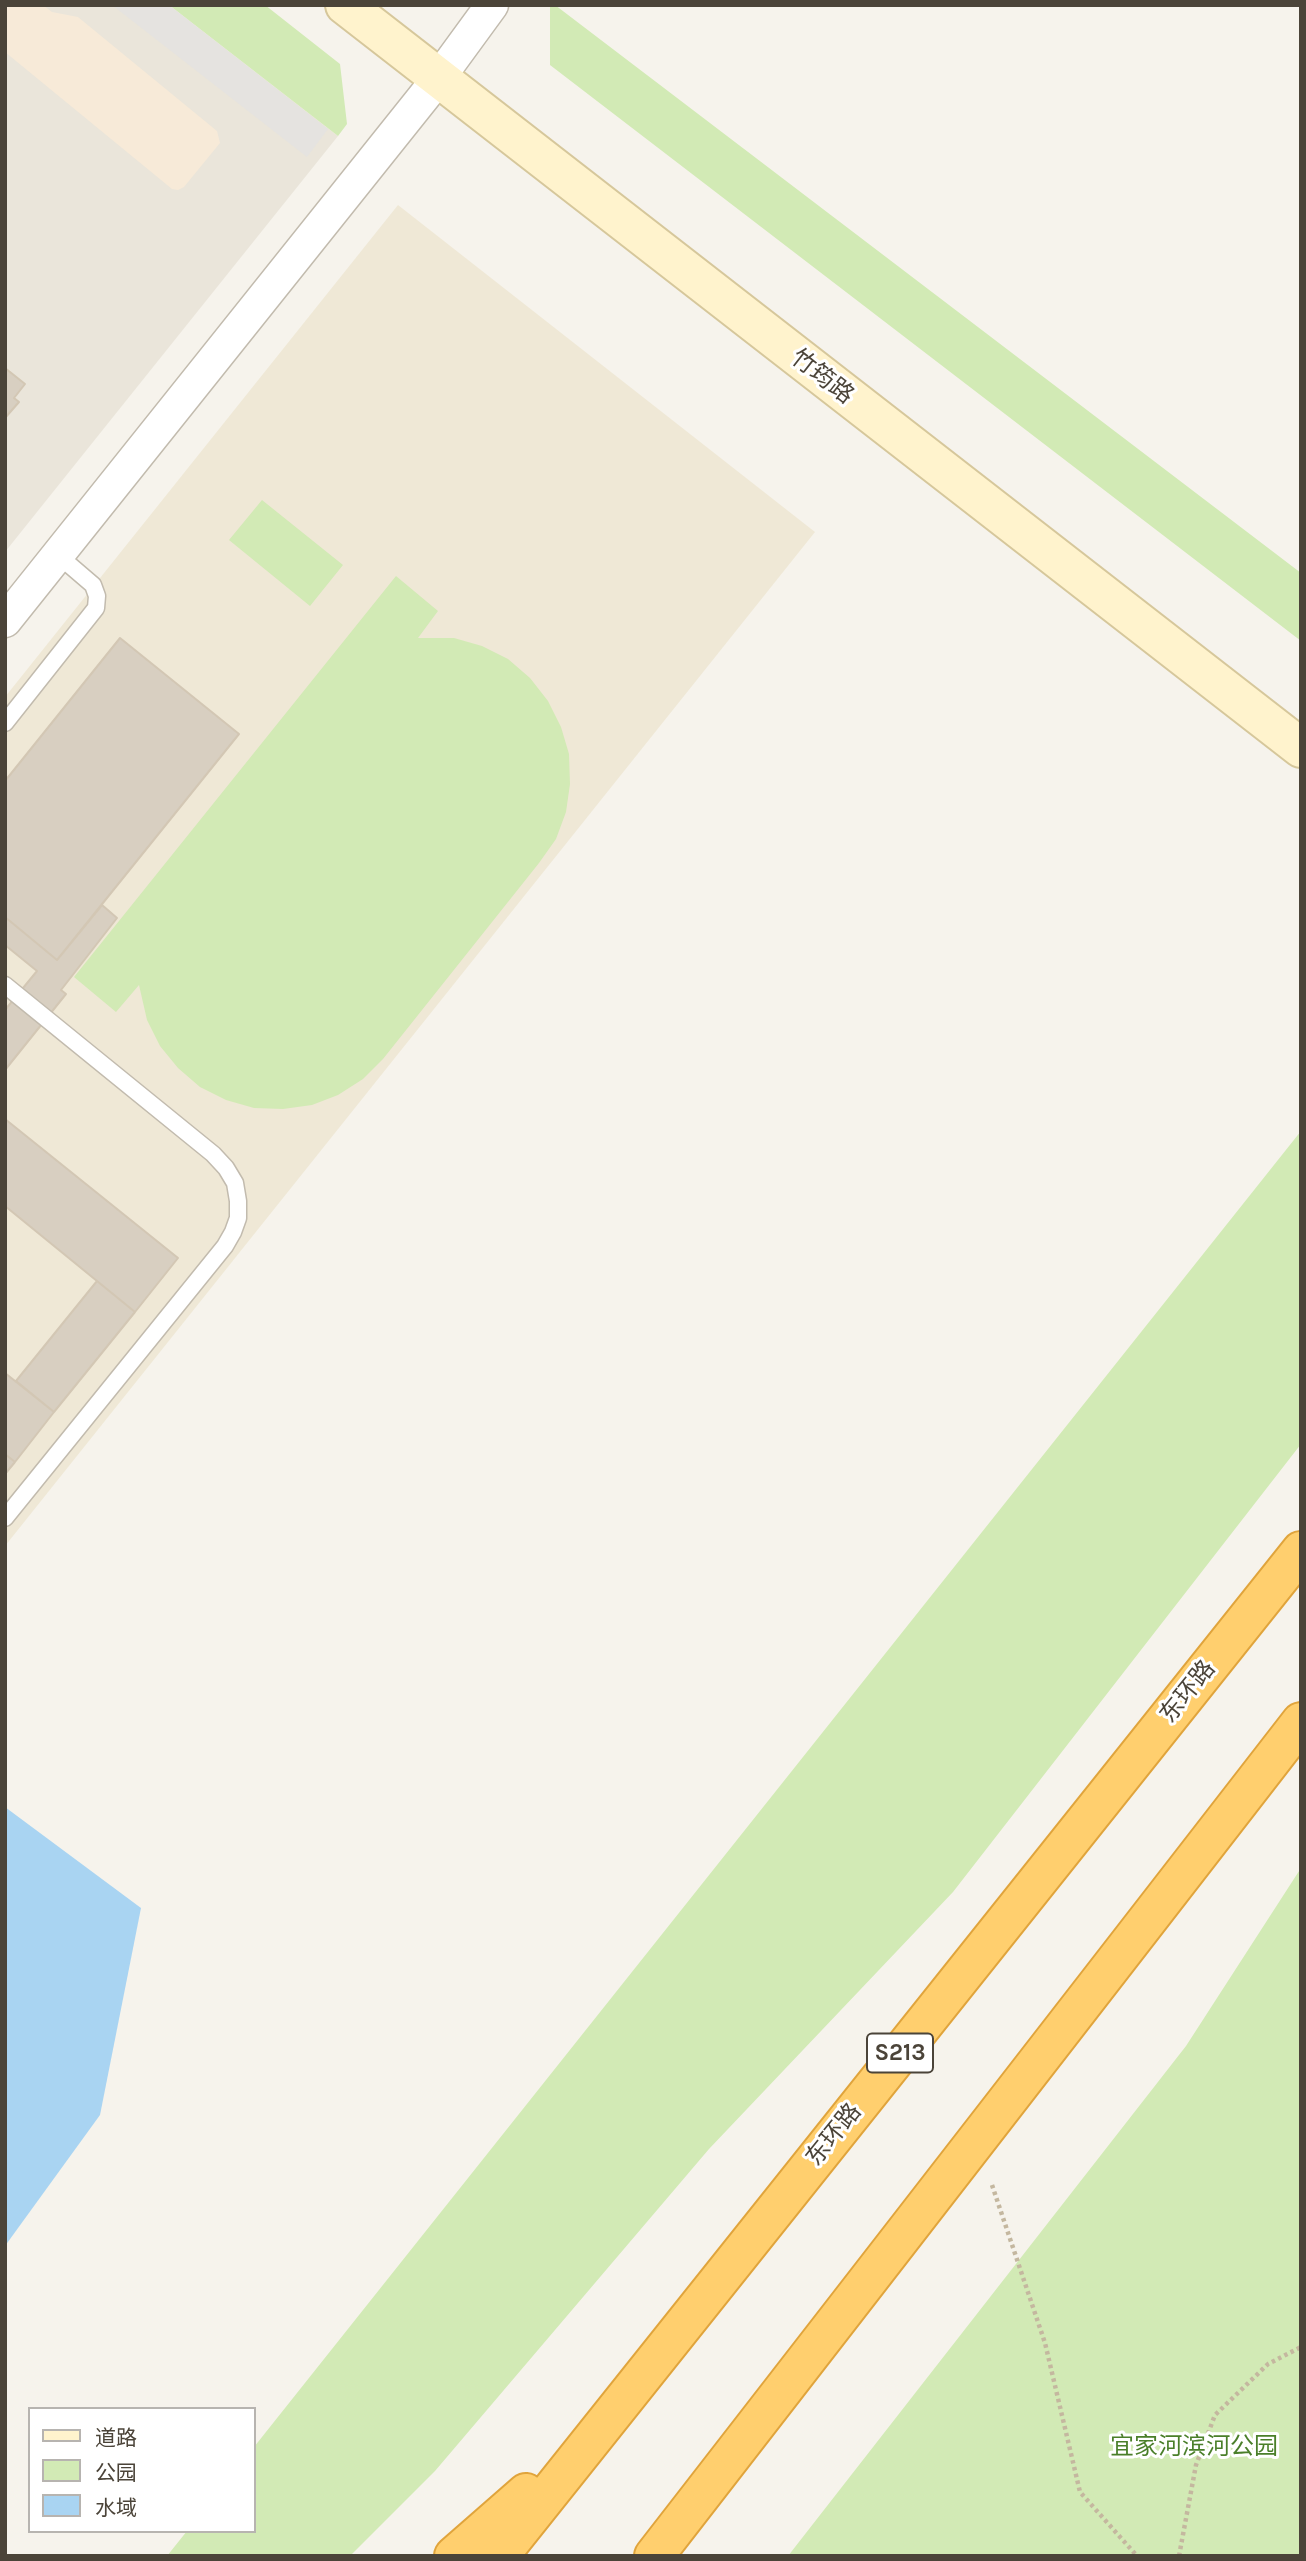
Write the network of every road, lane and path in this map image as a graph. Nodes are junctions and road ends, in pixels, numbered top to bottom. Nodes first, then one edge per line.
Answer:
1 (345, 5) edge
2 (492, 5) edge
3 (438, 79) junction
4 (58, 555) junction
5 (5, 621) edge
6 (5, 723) edge
7 (1301, 748) edge
8 (5, 985) edge
9 (5, 1518) edge
10 (1301, 1551) edge
11 (1301, 1722) edge
12 (978, 2140) junction
13 (1301, 2347) edge
14 (601, 2427) junction
15 (696, 2504) junction
16 (454, 2556) edge
17 (499, 2556) edge
18 (654, 2556) edge
19 (669, 2556) edge
20 (1137, 2556) edge
21 (1179, 2556) edge

1 - 3 main road, 竹筠路
2 - 3 street
3 - 4 street
3 - 7 main road, 竹筠路
4 - 5 street
4 - 6 lane
8 - 9 lane
10 - 14 highway, 东环路 / S213
11 - 12 highway
12 - 15 highway
12 - 20 path
13 - 21 path
14 - 16 highway
14 - 17 highway, 东环路 / S213
15 - 18 highway
15 - 19 highway

